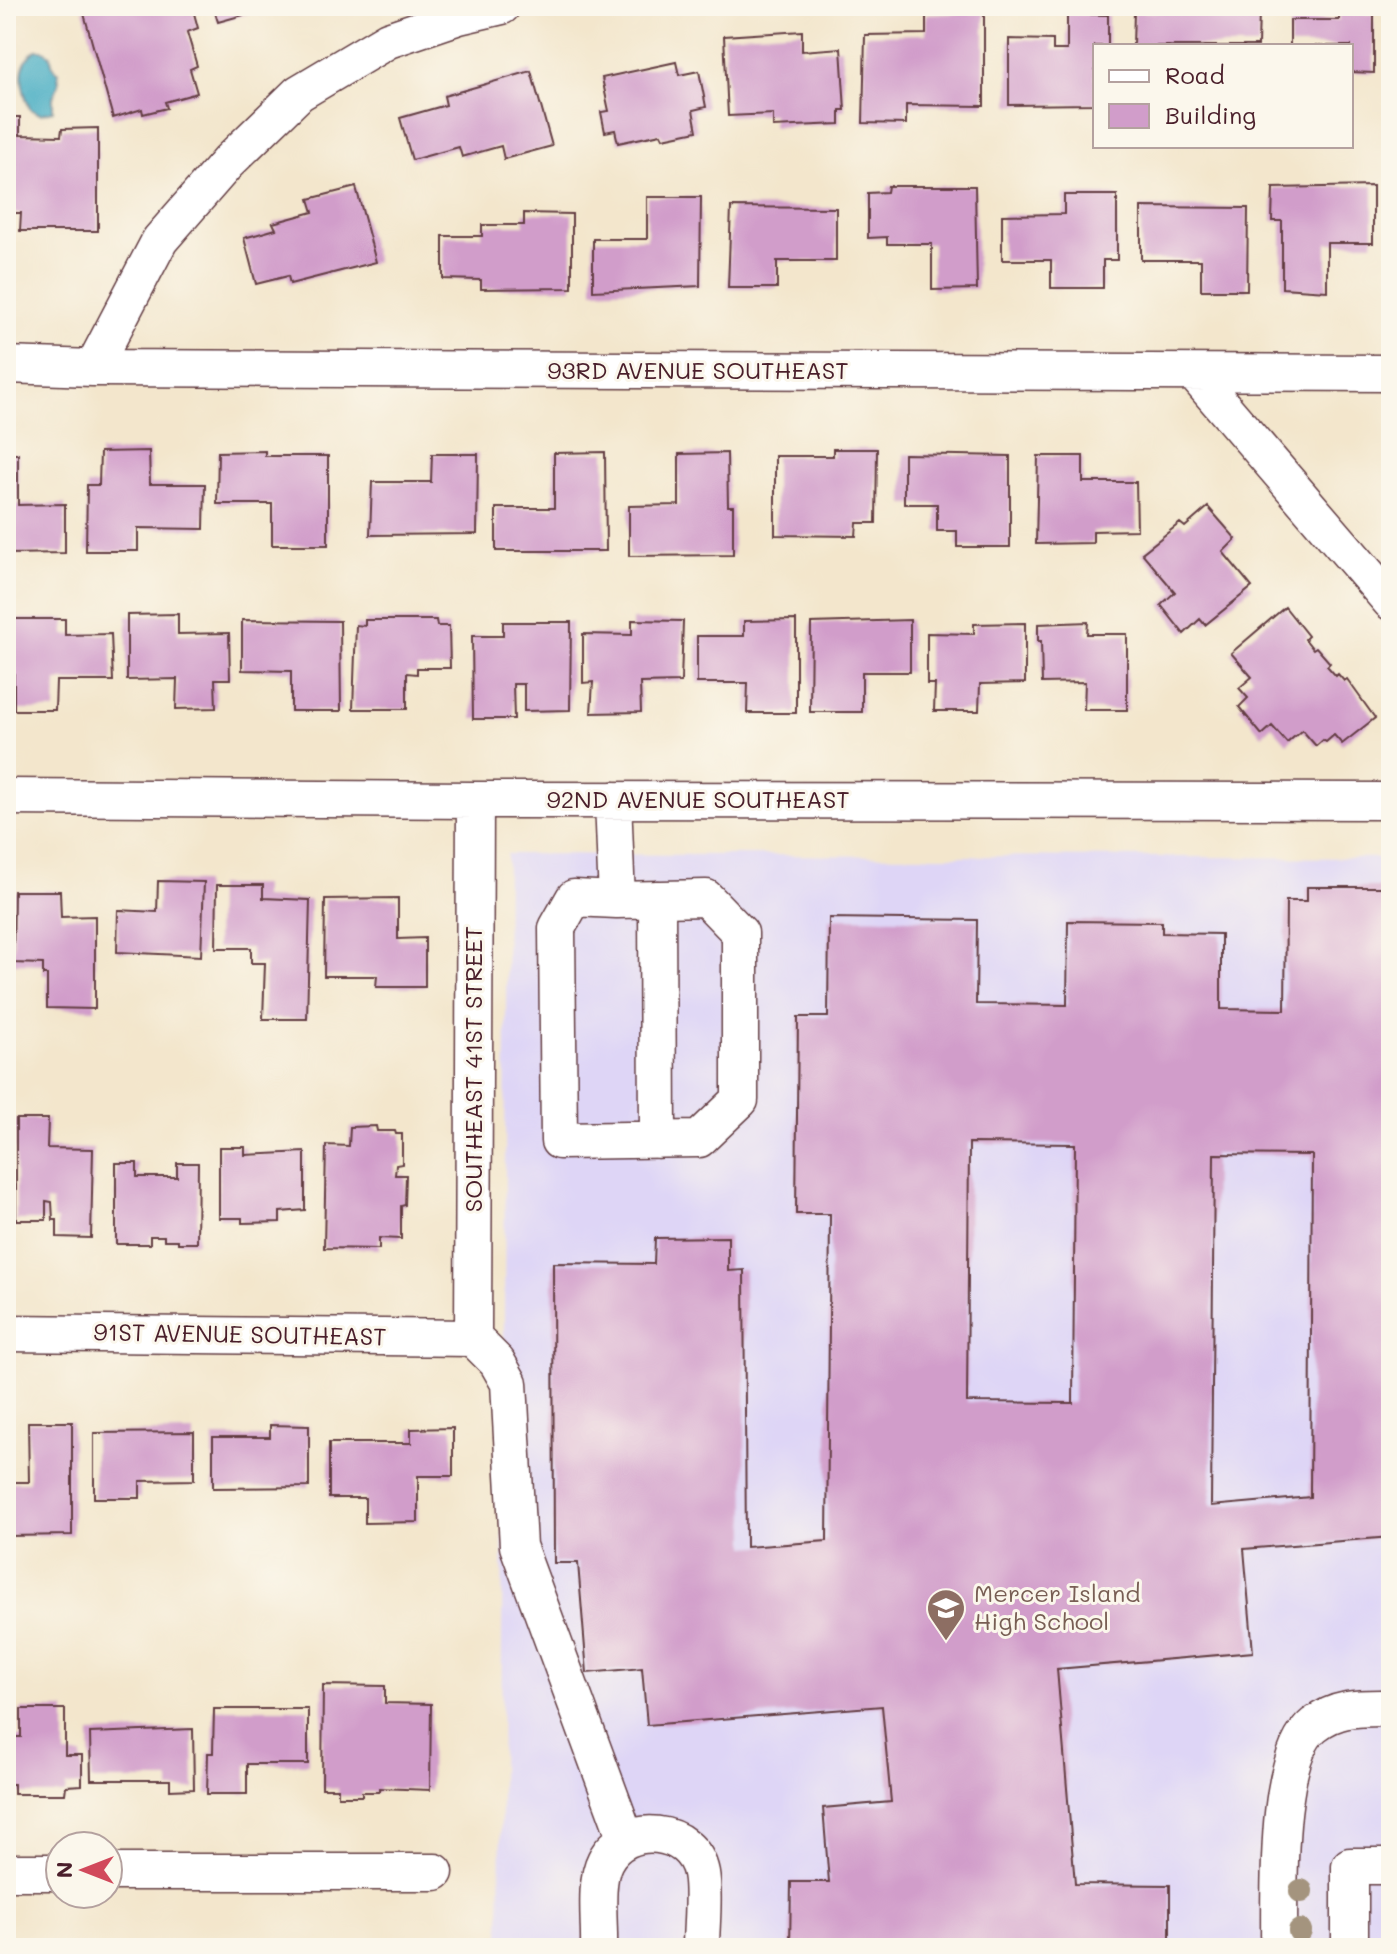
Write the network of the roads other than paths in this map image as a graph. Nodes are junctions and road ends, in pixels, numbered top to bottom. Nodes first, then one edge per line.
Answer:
1 (502, 6) edge
2 (6, 365) edge
3 (93, 368) junction
4 (1391, 373) edge
5 (1195, 374) junction
6 (1391, 602) edge
7 (6, 797) edge
8 (475, 800) junction
9 (613, 800) junction
10 (1391, 801) edge
11 (657, 899) junction
12 (617, 900) junction
13 (658, 1140) junction
14 (6, 1333) edge
15 (473, 1338) junction
16 (1391, 1708) edge
17 (626, 1839) junction
18 (1391, 1866) edge
19 (6, 1872) edge
20 (44, 1872) edge
21 (124, 1872) edge
22 (435, 1872) dead end
23 (599, 1948) edge
24 (701, 1948) edge
25 (1279, 1948) edge
26 (1350, 1948) edge

1 - 3 street
2 - 3 street, 93RD AVENUE SOUTHEAST
3 - 5 street, 93RD AVENUE SOUTHEAST
4 - 5 street, 93RD AVENUE SOUTHEAST
5 - 6 street
7 - 8 street, 92ND AVENUE SOUTHEAST
8 - 9 street, 92ND AVENUE SOUTHEAST
8 - 15 street, SOUTHEAST 41ST STREET
9 - 10 street, 92ND AVENUE SOUTHEAST
9 - 12 street
11 - 12 street
11 - 13 street
11 - 13 street
12 - 13 street
14 - 15 street, 91ST AVENUE SOUTHEAST
15 - 17 street
16 - 25 street
17 - 23 street
17 - 24 street
18 - 26 street
19 - 20 street
21 - 22 street

